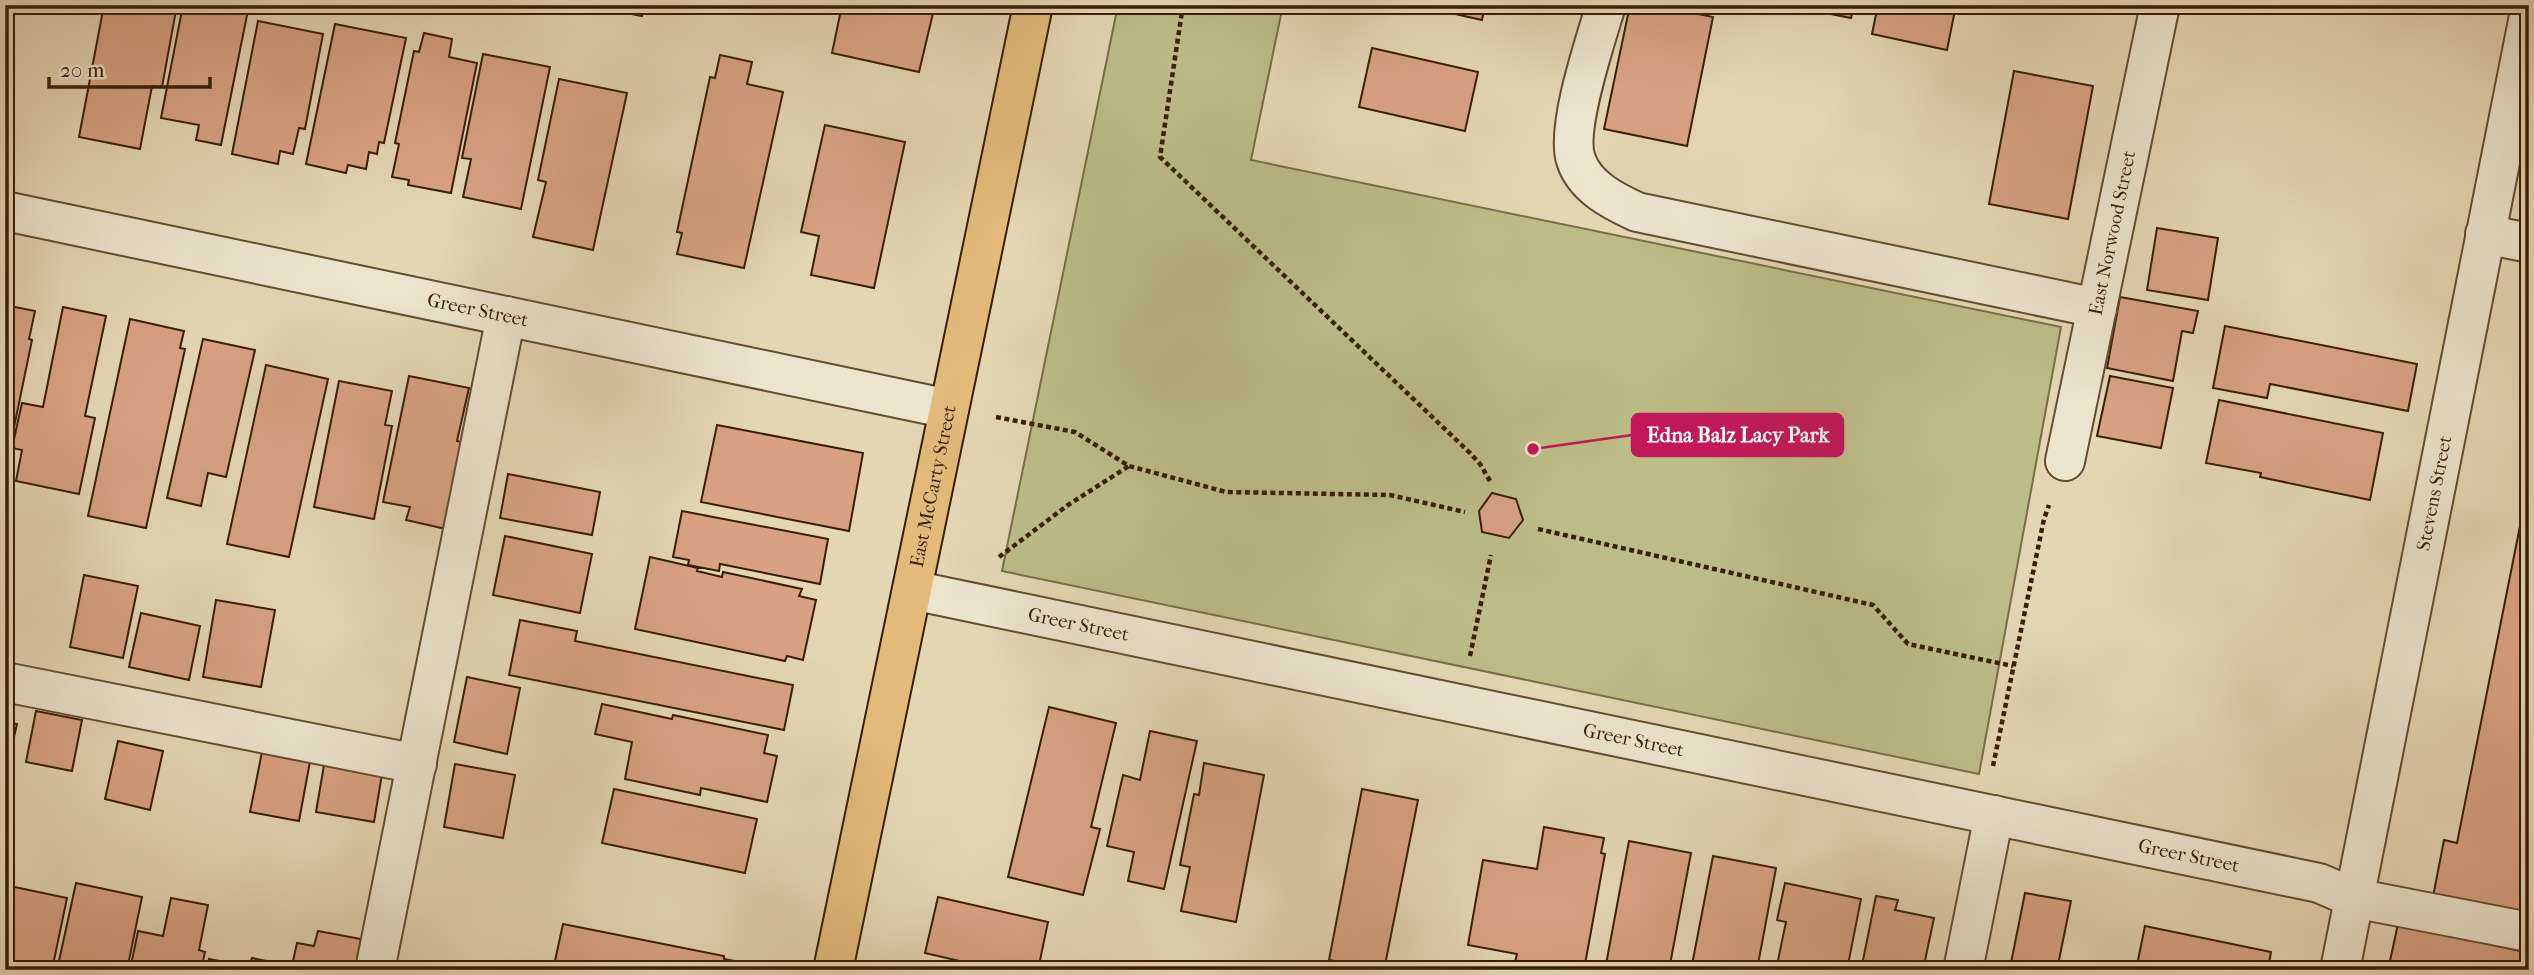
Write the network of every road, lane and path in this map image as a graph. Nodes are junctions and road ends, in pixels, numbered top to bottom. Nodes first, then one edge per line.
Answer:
1 (1033, 5) edge
2 (1182, 5) edge
3 (1606, 5) edge
4 (2160, 5) edge
5 (2529, 16) edge
6 (5, 211) edge
7 (2485, 234) junction
8 (2529, 243) edge
9 (2097, 308) junction
10 (506, 316) junction
11 (949, 409) junction
12 (2065, 461) joint
13 (1129, 466) junction
14 (1490, 481) dead end
15 (1465, 512) dead end
16 (1538, 529) dead end
17 (1491, 555) dead end
18 (991, 559) dead end
19 (912, 590) junction
20 (2012, 666) junction
21 (5, 682) edge
22 (1460, 704) junction
23 (417, 764) junction
24 (1991, 774) dead end
25 (1994, 816) junction
26 (2354, 898) junction
27 (2529, 932) edge
28 (375, 970) edge
29 (833, 970) edge
30 (1964, 970) edge
31 (2340, 970) edge

1 - 11 main road, East McCarty Street
2 - 14 path
3 - 9 street
4 - 9 street, East Norwood Street
5 - 7 street, Stevens Street
6 - 10 street, Greer Street
7 - 8 street
7 - 26 street, Stevens Street
9 - 12 street, East Norwood Street
10 - 11 street, Greer Street
10 - 23 street
11 - 13 path
11 - 19 main road, East McCarty Street
12 - 20 path
13 - 15 path
13 - 18 path
16 - 20 path
17 - 22 path
19 - 22 street, Greer Street
19 - 29 main road, East McCarty Street
20 - 24 path
21 - 23 street
22 - 25 street, Greer Street
23 - 28 street
25 - 26 street, Greer Street
25 - 30 street
26 - 27 street, Greer Street
26 - 31 street, Stevens Street

